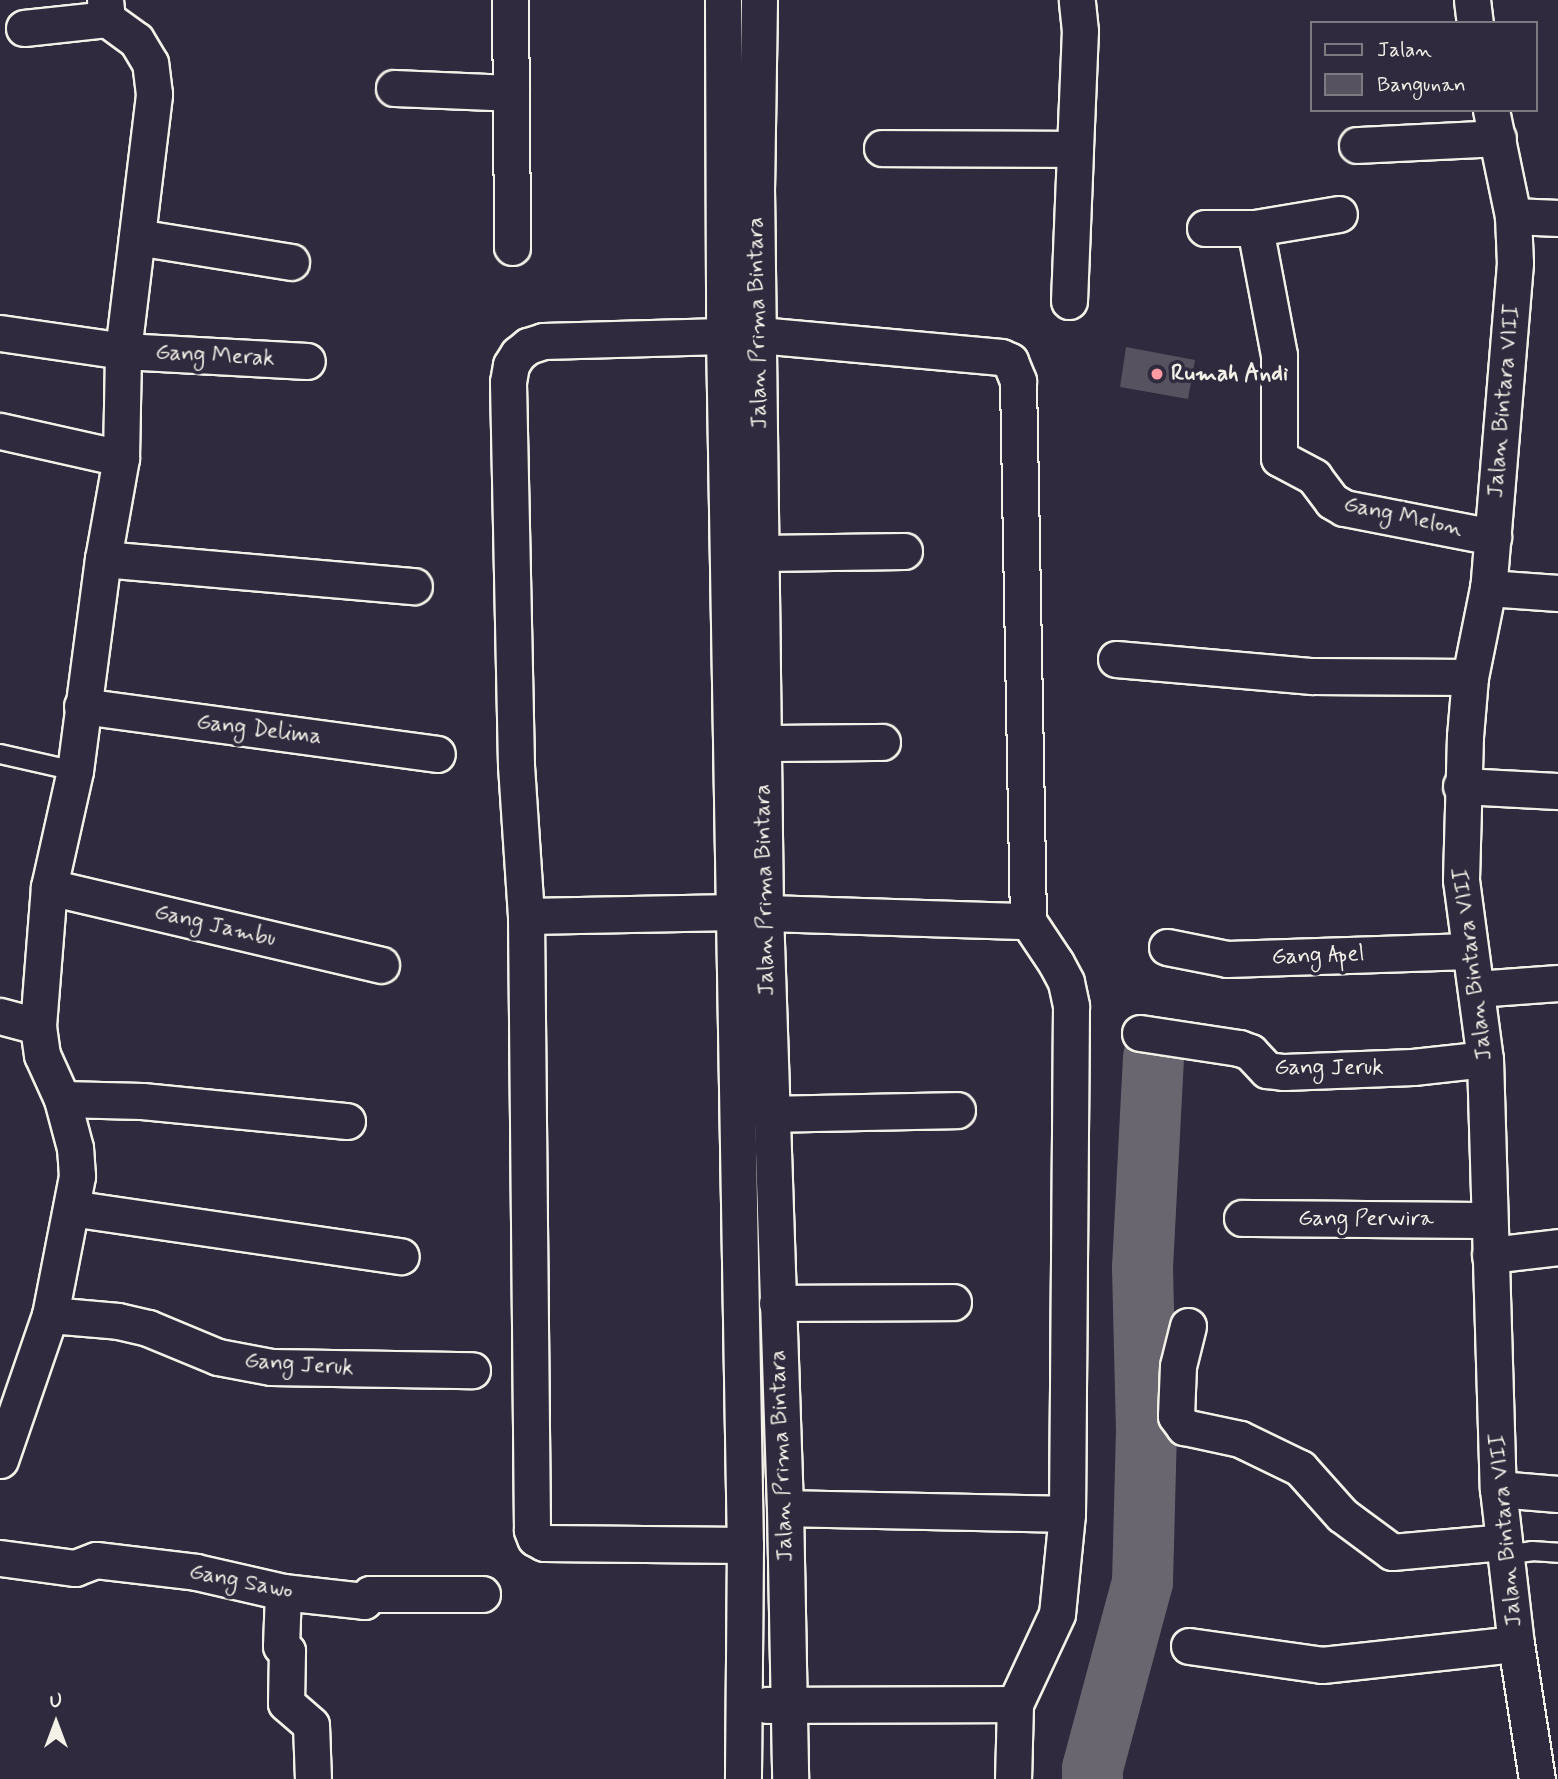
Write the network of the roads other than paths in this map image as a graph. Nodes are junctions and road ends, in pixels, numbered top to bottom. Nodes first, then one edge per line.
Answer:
1 (510, 0) edge
2 (723, 0) edge
3 (759, 0) edge
4 (1077, 0) edge
5 (1472, 0) edge
6 (106, 9) edge
7 (1475, 21) edge
8 (24, 29) dead end
9 (394, 88) dead end
10 (511, 93) junction
11 (1494, 124) edge
12 (1357, 145) dead end
13 (882, 148) dead end
14 (1075, 149) junction
15 (1339, 214) dead end
16 (1513, 216) junction
17 (1558, 218) edge
18 (1205, 228) dead end
19 (1255, 229) junction
20 (137, 237) junction
21 (512, 247) dead end
22 (291, 262) dead end
23 (1069, 301) dead end
24 (0, 333) edge
25 (724, 335) junction
26 (759, 335) junction
27 (123, 351) junction
28 (307, 361) dead end
29 (0, 431) edge
30 (121, 458) junction
31 (1493, 537) junction
32 (904, 551) dead end
33 (761, 553) junction
34 (103, 559) junction
35 (414, 586) dead end
36 (1488, 588) junction
37 (1558, 593) edge
38 (1116, 659) dead end
39 (1470, 677) junction
40 (82, 706) junction
41 (882, 742) dead end
42 (763, 743) junction
43 (0, 754) edge
44 (437, 754) dead end
45 (75, 771) junction
46 (1461, 786) junction
47 (1558, 791) edge
48 (49, 887) junction
49 (750, 912) junction
50 (526, 916) junction
51 (1028, 921) junction
52 (1167, 947) dead end
53 (1470, 951) junction
54 (381, 965) dead end
55 (1558, 983) edge
56 (1476, 989) junction
57 (0, 1016) edge
58 (38, 1026) junction
59 (1140, 1033) dead end
60 (1485, 1059) junction
61 (62, 1099) junction
62 (957, 1110) dead end
63 (770, 1114) junction
64 (347, 1121) dead end
65 (72, 1205) junction
66 (1242, 1218) dead end
67 (1489, 1220) junction
68 (1558, 1247) edge
69 (1490, 1255) junction
70 (401, 1256) dead end
71 (953, 1302) dead end
72 (777, 1303) junction
73 (50, 1315) junction
74 (1188, 1326) dead end
75 (472, 1370) dead end
76 (0, 1460) edge
77 (1499, 1489) junction
78 (1558, 1494) edge
79 (785, 1508) junction
80 (1067, 1514) junction
81 (745, 1545) junction
82 (1504, 1548) junction
83 (1558, 1553) edge
84 (0, 1558) edge
85 (283, 1592) junction
86 (482, 1594) dead end
87 (1516, 1644) junction
88 (1189, 1647) dead end
89 (788, 1703) junction
90 (1015, 1704) junction
91 (744, 1707) junction
92 (313, 1779) edge
93 (743, 1779) edge
94 (790, 1779) edge
95 (1013, 1779) edge
96 (1537, 1779) edge

1 - 10 street
2 - 25 street, Jalan Prima Bintara
3 - 26 street, Jalan Prima Bintara
4 - 14 street
5 - 7 street
6 - 8 street
6 - 20 street
9 - 10 street
10 - 21 street
11 - 12 street
11 - 16 street, Jalan Bintara VIII
13 - 14 street
14 - 23 street
15 - 19 street
16 - 17 street
16 - 31 street, Jalan Bintara VIII
18 - 19 street
19 - 31 street, Gang Melon
20 - 22 street
20 - 27 street
24 - 27 street, Gang Merak
25 - 26 street
25 - 49 street, Jalan Prima Bintara
25 - 50 street
26 - 33 street, Jalan Prima Bintara
26 - 51 street
27 - 28 street, Gang Merak
27 - 30 street
29 - 30 street
30 - 34 street
31 - 36 street, Jalan Bintara VIII
32 - 33 street
33 - 42 street, Jalan Prima Bintara
34 - 35 street
34 - 40 street
36 - 37 street
36 - 39 street, Jalan Bintara VIII
38 - 39 street
39 - 46 street, Jalan Bintara VIII
40 - 44 street, Gang Delima
40 - 45 street
41 - 42 street
42 - 49 street, Jalan Prima Bintara
43 - 45 lane
45 - 48 street
46 - 47 street
46 - 53 street, Jalan Bintara VIII
48 - 54 street, Gang Jambu
48 - 58 street
49 - 50 street
49 - 51 street
49 - 63 street, Jalan Prima Bintara
49 - 81 street, Jalan Prima Bintara
50 - 81 street
51 - 80 street
52 - 53 street, Gang Apel
53 - 56 street, Jalan Bintara VIII
55 - 56 street
56 - 60 street, Jalan Bintara VIII
57 - 58 street
58 - 61 street
59 - 60 street, Gang Jeruk
60 - 67 street, Jalan Bintara VIII
61 - 64 street
61 - 65 street
62 - 63 street
63 - 72 street, Jalan Prima Bintara
65 - 70 street
65 - 73 street
66 - 67 street, Gang Perwira
67 - 69 street, Jalan Bintara VIII
68 - 69 street
69 - 77 street, Jalan Bintara VIII
71 - 72 street
72 - 79 street, Jalan Prima Bintara
73 - 75 street, Gang Jeruk
73 - 76 street
74 - 82 street
77 - 78 street
77 - 82 street, Jalan Bintara VIII
79 - 80 street
79 - 89 street, Jalan Prima Bintara
80 - 90 street
81 - 91 street, Jalan Prima Bintara
82 - 83 lane
82 - 87 street, Jalan Bintara VIII
84 - 85 street, Gang Sawo
85 - 86 street, Gang Sawo
85 - 92 street
87 - 88 street
87 - 96 street, Jalan Bintara VIII
89 - 90 street
89 - 91 street
89 - 94 street, Jalan Prima Bintara
90 - 95 street
91 - 93 street, Jalan Prima Bintara

